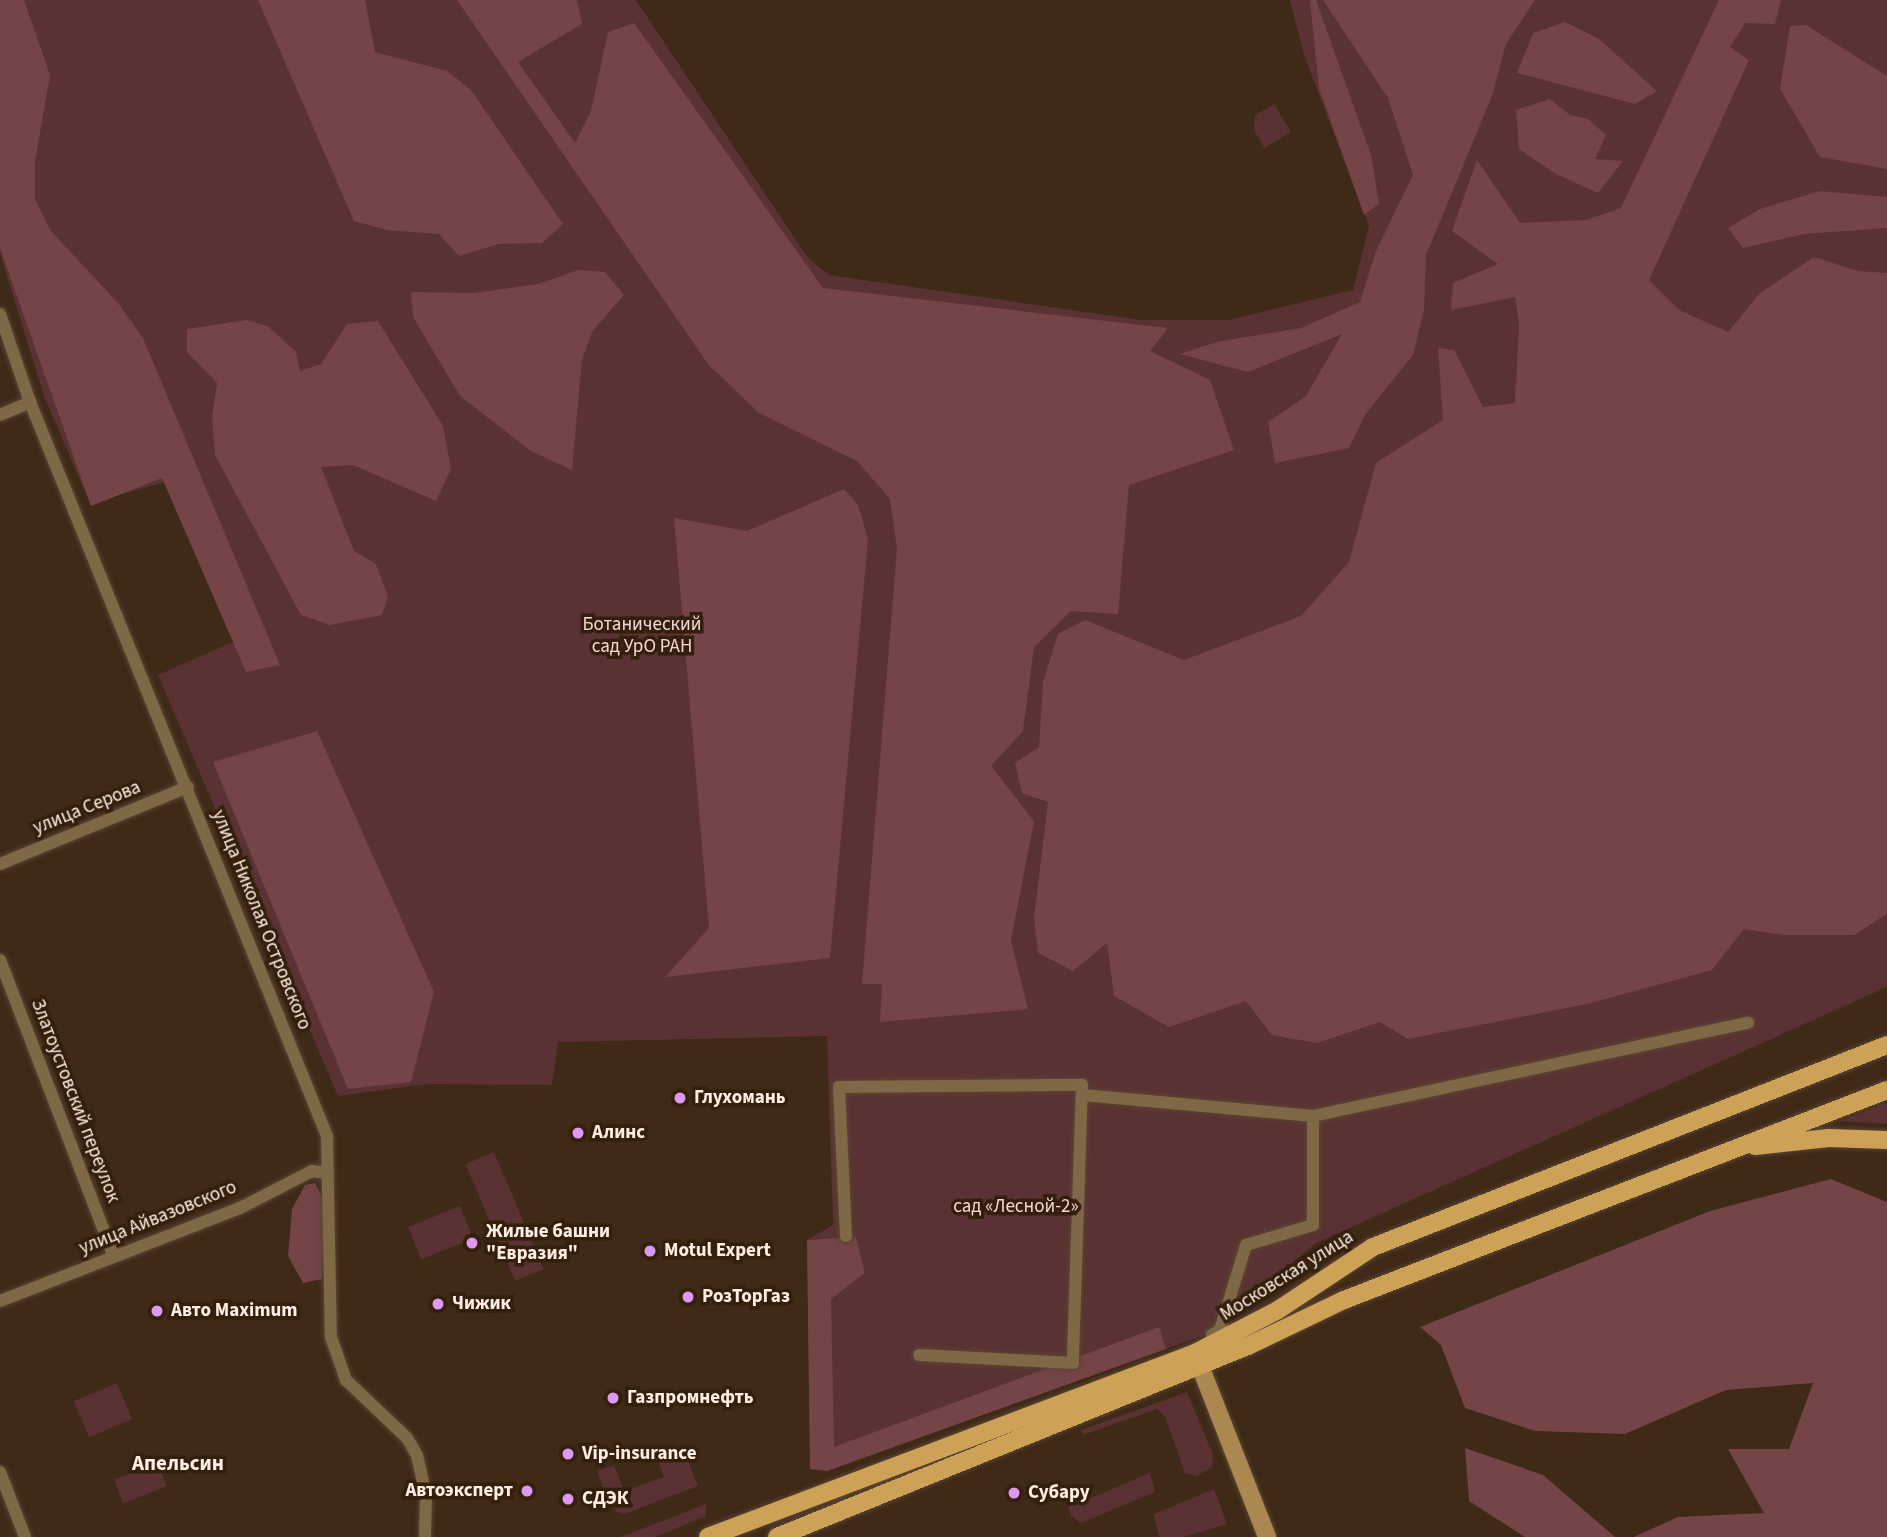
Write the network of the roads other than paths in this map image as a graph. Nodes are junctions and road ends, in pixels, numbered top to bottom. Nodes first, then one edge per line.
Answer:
1 (0, 314) edge
2 (30, 402) junction
3 (0, 415) edge
4 (188, 787) junction
5 (0, 864) edge
6 (0, 960) edge
7 (1748, 1023) dead end
8 (1887, 1045) edge
9 (1887, 1090) edge
10 (1083, 1095) junction
11 (1313, 1116) junction
12 (1887, 1140) edge
13 (1731, 1149) junction
14 (328, 1173) junction
15 (846, 1236) dead end
16 (114, 1256) junction
17 (0, 1301) edge
18 (1217, 1345) junction
19 (919, 1355) dead end
20 (1198, 1359) junction
21 (0, 1472) edge
22 (731, 1533) edge
23 (25, 1537) edge
24 (425, 1537) edge
25 (708, 1537) edge
26 (777, 1537) edge
27 (1267, 1537) edge

1 - 2 street, улица Николая Островского
2 - 3 street
2 - 4 street, улица Николая Островского
4 - 5 street, улица Серова
4 - 14 street, улица Николая Островского
6 - 16 street, Златоустовский переулок
7 - 11 street
8 - 18 main road, Московская улица
9 - 13 main road, Московская улица
10 - 11 street
10 - 15 street
10 - 19 street
11 - 18 street
12 - 13 main road
13 - 20 main road, Московская улица
14 - 16 street, улица Айвазовского
14 - 24 street, улица Николая Островского
16 - 17 street, улица Айвазовского
18 - 20 main road, Московская улица
20 - 22 main road, Московская улица
20 - 26 main road, Московская улица
20 - 27 street
21 - 23 street
22 - 25 main road, Московская улица

